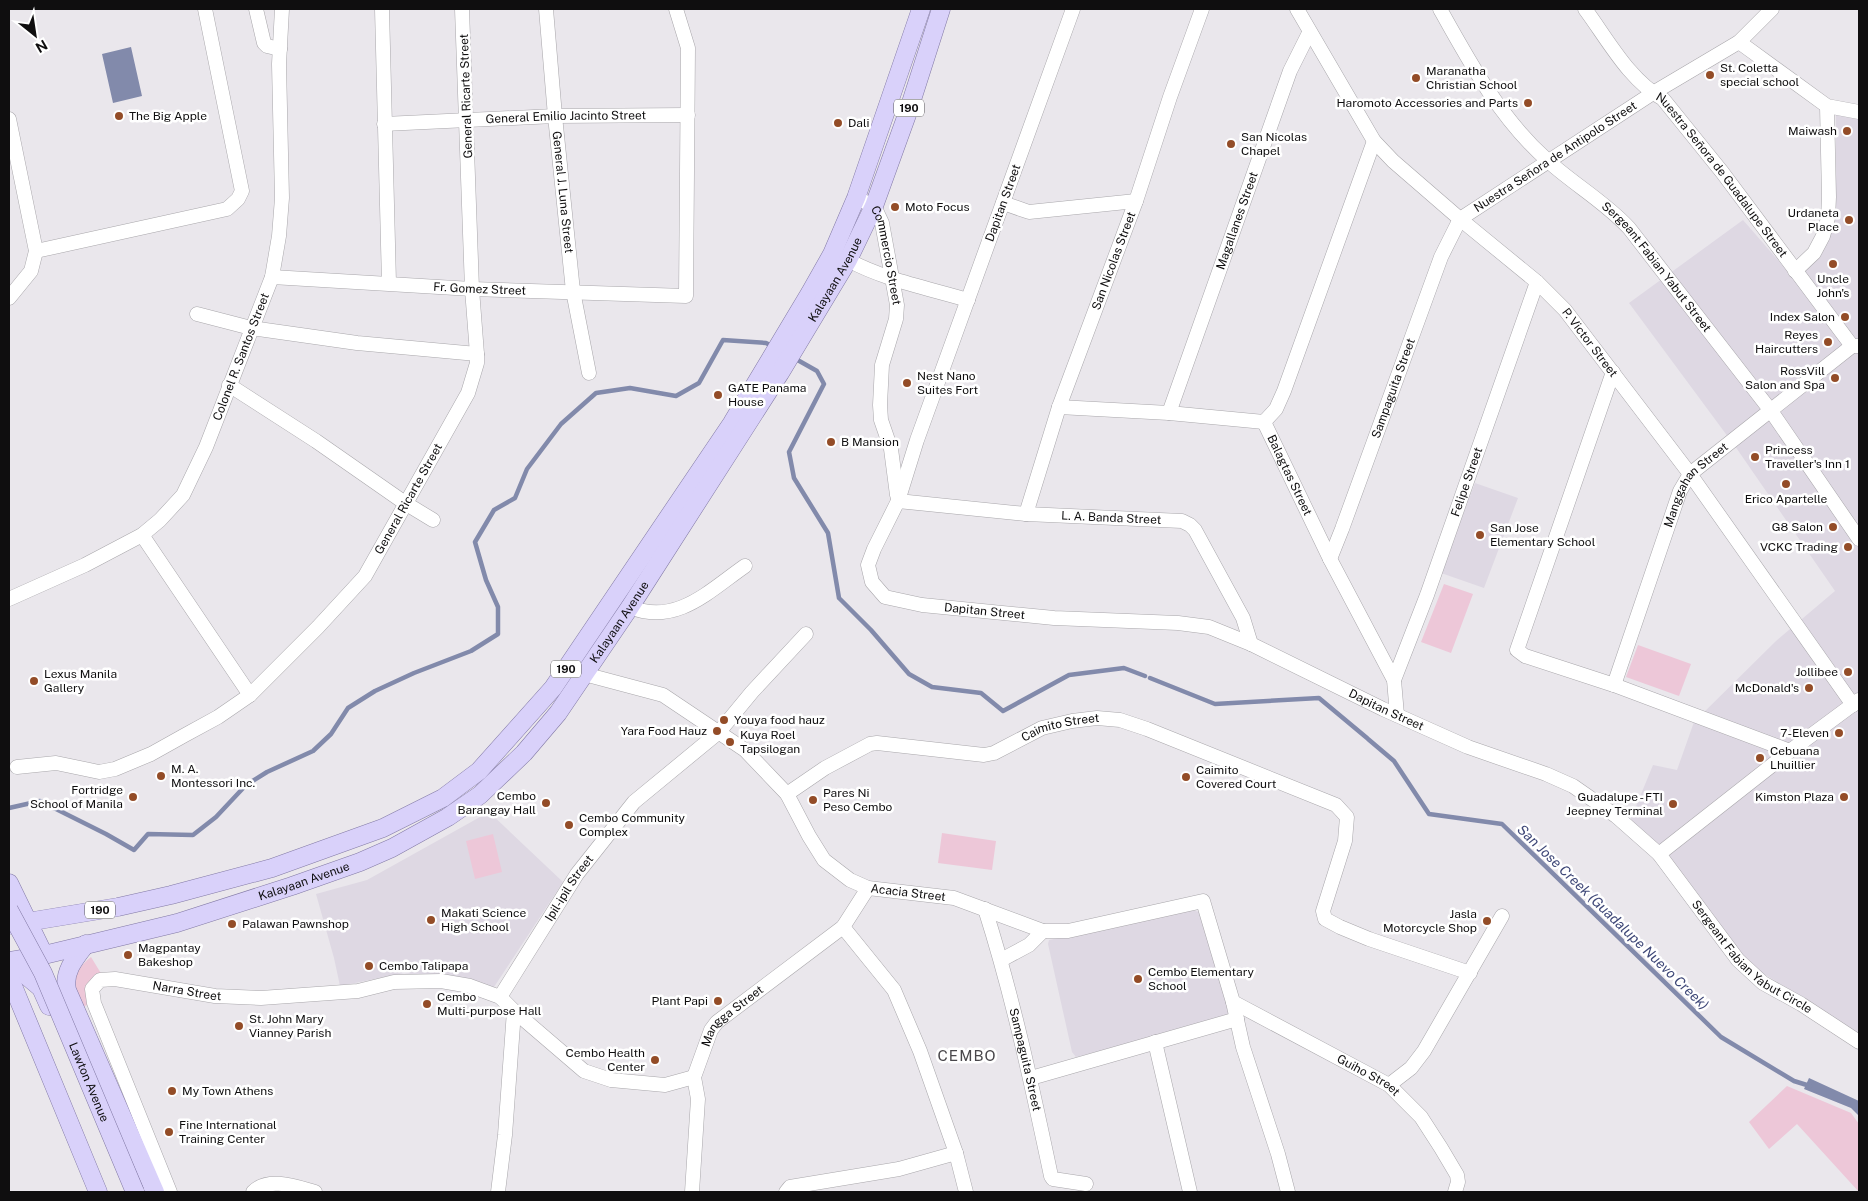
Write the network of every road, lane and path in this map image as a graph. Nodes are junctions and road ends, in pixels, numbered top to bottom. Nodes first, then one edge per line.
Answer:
1 (205, 9) edge
2 (256, 9) edge
3 (282, 9) edge
4 (382, 9) edge
5 (462, 9) edge
6 (546, 9) edge
7 (676, 9) edge
8 (919, 9) edge
9 (941, 9) edge
10 (1073, 9) edge
11 (1202, 9) edge
12 (1297, 9) edge
13 (1440, 9) edge
14 (1585, 9) edge
15 (1772, 9) edge
16 (1309, 33) junction
17 (1739, 42) junction
18 (280, 49) junction
19 (1653, 93) junction
20 (1827, 106) junction
21 (1859, 112) edge
22 (688, 115) junction
23 (555, 116) junction
24 (9, 120) edge
25 (467, 121) junction
26 (384, 124) junction
27 (1374, 141) junction
28 (1547, 161) junction
29 (856, 198) junction
30 (1136, 201) junction
31 (1003, 203) junction
32 (874, 206) junction
33 (1460, 219) junction
34 (36, 251) junction
35 (848, 260) junction
36 (1795, 271) junction
37 (272, 277) junction
38 (893, 279) junction
39 (1537, 282) junction
40 (389, 283) junction
41 (472, 289) junction
42 (573, 291) junction
43 (9, 298) edge
44 (968, 300) junction
45 (196, 314) dead end
46 (252, 328) junction
47 (796, 332) junction
48 (1856, 346) edge
49 (477, 354) junction
50 (773, 369) junction
51 (1613, 372) junction
52 (589, 373) dead end
53 (229, 385) junction
54 (1059, 406) junction
55 (1770, 411) junction
56 (1170, 412) junction
57 (1264, 422) junction
58 (1690, 474) junction
59 (898, 501) junction
60 (405, 503) junction
61 (1026, 514) junction
62 (433, 520) dead end
63 (142, 535) junction
64 (1859, 539) edge
65 (1330, 559) junction
66 (745, 566) dead end
67 (9, 599) edge
68 (630, 607) junction
69 (806, 634) dead end
70 (1250, 644) junction
71 (584, 674) junction
72 (1394, 680) junction
73 (1614, 685) junction
74 (250, 695) junction
75 (1856, 702) edge
76 (1397, 715) junction
77 (719, 732) junction
78 (1790, 751) junction
79 (17, 768) dead end
80 (787, 794) junction
81 (1659, 854) junction
82 (9, 883) edge
83 (868, 888) junction
84 (176, 894) junction
85 (985, 909) junction
86 (9, 910) edge
87 (1502, 916) dead end
88 (184, 921) junction
89 (29, 922) junction
90 (9, 925) edge
91 (843, 927) junction
92 (9, 932) edge
93 (1043, 932) junction
94 (86, 944) junction
95 (44, 955) junction
96 (1001, 960) junction
97 (9, 968) edge
98 (1470, 973) junction
99 (41, 988) junction
100 (500, 997) junction
101 (1233, 1002) junction
102 (514, 1011) junction
103 (1237, 1019) junction
104 (1155, 1042) junction
105 (1859, 1042) edge
106 (694, 1077) junction
107 (1031, 1078) junction
108 (1389, 1085) junction
109 (956, 1153) junction
110 (1086, 1184) dead end
111 (98, 1192) edge
112 (123, 1192) edge
113 (129, 1192) edge
114 (135, 1192) edge
115 (155, 1192) edge
116 (170, 1192) edge
117 (254, 1192) edge
118 (315, 1192) edge
119 (498, 1192) edge
120 (692, 1192) edge
121 (786, 1192) edge
122 (966, 1192) edge
123 (1190, 1192) edge
124 (1288, 1192) edge
125 (1454, 1192) edge

1 - 34 street
2 - 18 street
3 - 18 street, Colonel R. Santos Street
4 - 26 street
5 - 25 street, General Ricarte Street
6 - 23 street, General J. Luna Street
7 - 22 street
8 - 29 main road, Kalayaan Avenue / 190
9 - 32 main road, Kalayaan Avenue / 190
10 - 31 street, Dapitan Street
11 - 30 street, San Nicolas Street
12 - 16 street, P. Victor Street
13 - 28 street, Sergeant Fabian Yabut Street
14 - 19 street, Nuestra Señora de Guadalupe Street
15 - 17 street, Nuestra Señora de Antipolo Street
16 - 27 street, P. Victor Street
16 - 56 street, Magallanes Street
17 - 19 street, Nuestra Señora de Antipolo Street
17 - 20 street
18 - 37 street, Colonel R. Santos Street
19 - 28 street, Nuestra Señora de Antipolo Street
19 - 36 street, Nuestra Señora de Guadalupe Street
20 - 21 street
20 - 36 street
22 - 23 street, General Emilio Jacinto Street
22 - 42 street, Fr. Gomez Street
23 - 25 street, General Emilio Jacinto Street
23 - 42 street, General J. Luna Street
24 - 34 street
25 - 26 street, General Emilio Jacinto Street
25 - 41 street, General Ricarte Street
26 - 40 street
27 - 33 street, P. Victor Street
27 - 57 street
28 - 33 street, Nuestra Señora de Antipolo Street
28 - 55 street, Sergeant Fabian Yabut Street
29 - 32 street, Commercio Street
29 - 47 main road, Kalayaan Avenue / 190
30 - 31 street
30 - 54 street, San Nicolas Street
31 - 44 street, Dapitan Street
32 - 35 main road, Kalayaan Avenue / 190
32 - 38 street, Commercio Street
33 - 39 street, P. Victor Street
33 - 65 street, Sampaguita Street
34 - 43 street
35 - 38 street
35 - 47 main road, Kalayaan Avenue / 190
36 - 48 street, Nuestra Señora de Guadalupe Street
37 - 40 street, Fr. Gomez Street
37 - 46 street, Colonel R. Santos Street
38 - 44 street
38 - 59 street, Commercio Street
39 - 51 street, P. Victor Street
39 - 72 street, Felipe Street
40 - 41 street, Fr. Gomez Street
41 - 42 street, Fr. Gomez Street
41 - 49 street, General Ricarte Street
42 - 52 street, General J. Luna Street
44 - 59 street, Dapitan Street
45 - 46 street
46 - 49 street
46 - 53 street, Colonel R. Santos Street
47 - 50 main road, Kalayaan Avenue / 190
48 - 55 street, Manggahan Street
49 - 60 street, General Ricarte Street
50 - 68 main road, Kalayaan Avenue / 190
50 - 84 main road, Kalayaan Avenue / 190
51 - 58 street, P. Victor Street
51 - 73 street
53 - 60 street
53 - 63 street, Colonel R. Santos Street
54 - 56 street, Balagtas Street
54 - 61 street, San Nicolas Street
55 - 58 street, Manggahan Street
55 - 64 street, Sergeant Fabian Yabut Street
56 - 57 street, Balagtas Street
57 - 65 street, Balagtas Street
58 - 73 street, Manggahan Street
58 - 75 street, P. Victor Street
59 - 61 street, L. A. Banda Street
59 - 70 street, Dapitan Street
60 - 62 street
60 - 74 street, General Ricarte Street
61 - 70 street, L. A. Banda Street
63 - 67 street, Colonel R. Santos Street
63 - 74 street
65 - 72 street, Balagtas Street
66 - 68 street
68 - 71 main road, Kalayaan Avenue / 190
69 - 77 street, Ipil-ipil Street
70 - 76 street, Dapitan Street
71 - 77 street, Acacia Street
71 - 88 main road, Kalayaan Avenue / 190
72 - 76 street, Balagtas Street
73 - 78 street
74 - 79 street, General Ricarte Street
75 - 78 street
76 - 81 street, Dapitan Street
77 - 80 street, Acacia Street
77 - 100 street, Ipil-ipil Street
78 - 81 street
80 - 83 street, Acacia Street
80 - 98 street, Caimito Street
81 - 105 street, Sergeant Fabian Yabut Circle
82 - 89 main road
83 - 85 street, Acacia Street
83 - 91 street, Mangga Street
84 - 88 main road
84 - 89 main road, Kalayaan Avenue / 190
85 - 93 street, Acacia Street
85 - 96 street, Sampaguita Street
86 - 114 main road, Lawton Avenue, bridge
87 - 98 street
88 - 94 main road, Kalayaan Avenue / 190
89 - 90 main road, Kalayaan Avenue / 190
89 - 95 main road
91 - 106 street, Mangga Street
91 - 109 street
92 - 112 main road, Lawton Avenue
93 - 96 street
93 - 101 street, Acacia Street
94 - 95 main road, Kalayaan Avenue / 190
94 - 115 main road
95 - 97 main road, Kalayaan Avenue / 190
95 - 99 main road, Lawton Avenue
96 - 107 street, Sampaguita Street
97 - 99 main road, Lawton Avenue
97 - 111 main road
98 - 108 street
99 - 113 main road, Lawton Avenue
100 - 102 street
100 - 116 street, Narra Street
101 - 103 street
101 - 108 street, Guiho Street
102 - 106 street
102 - 119 street
103 - 104 street
103 - 124 street
104 - 107 street
104 - 123 street
106 - 120 street, Mangga Street
107 - 110 street, Sampaguita Street
108 - 125 street, Guiho Street
109 - 121 street
109 - 122 street
117 - 118 street

